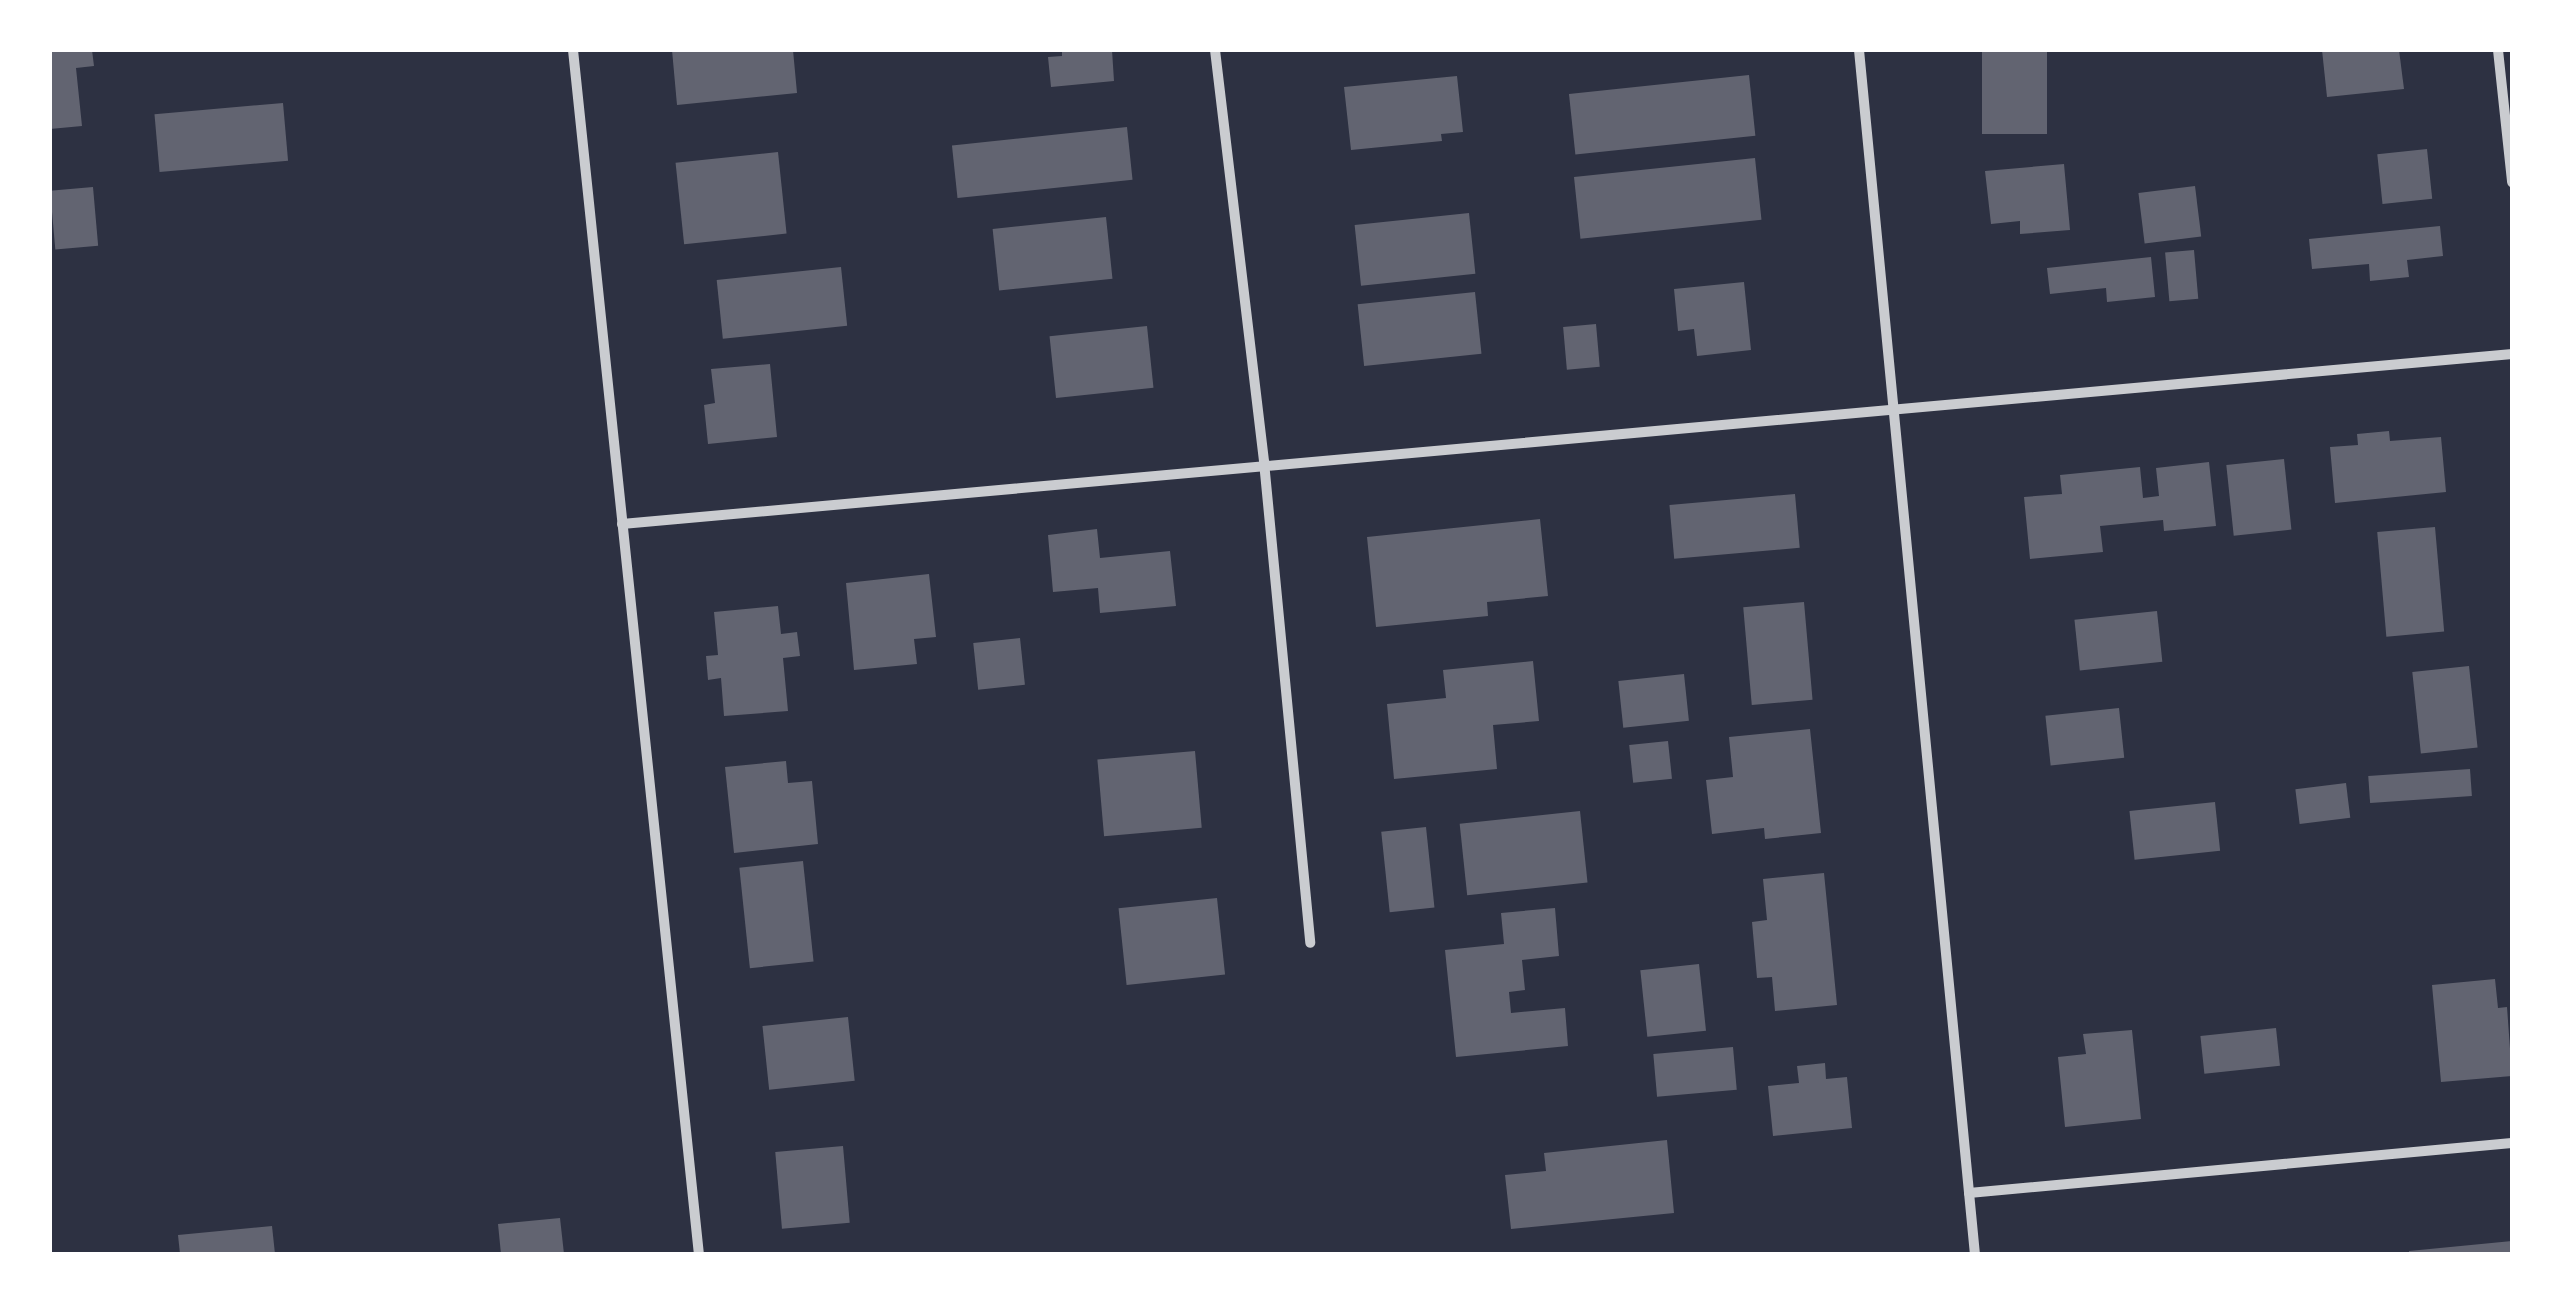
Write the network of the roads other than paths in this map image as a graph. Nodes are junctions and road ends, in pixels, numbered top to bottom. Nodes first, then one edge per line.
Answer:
1 (573, 50) edge
2 (1214, 50) edge
3 (1859, 50) edge
4 (2498, 50) edge
5 (2512, 182) edge
6 (2512, 354) edge
7 (1897, 406) junction
8 (1264, 462) junction
9 (622, 524) junction
10 (1310, 944) dead end
11 (2512, 1143) edge
12 (1969, 1193) junction
13 (699, 1254) edge
14 (1975, 1254) edge

1 - 9 street
2 - 8 street
3 - 7 street
4 - 5 street
6 - 7 street
7 - 8 street
7 - 12 street
8 - 9 street
8 - 10 street
9 - 13 street
11 - 12 street
12 - 14 street

